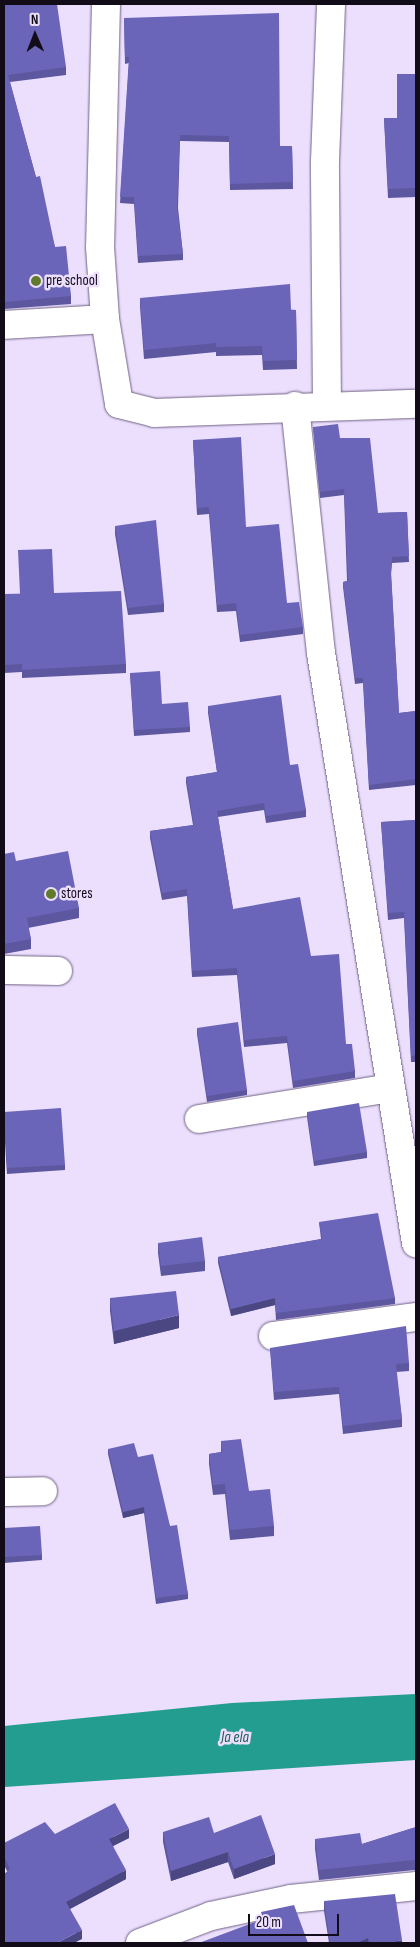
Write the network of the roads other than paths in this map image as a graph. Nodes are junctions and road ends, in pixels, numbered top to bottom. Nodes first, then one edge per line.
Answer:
1 (106, 4) edge
2 (331, 4) edge
3 (105, 318) junction
4 (4, 325) edge
5 (416, 404) edge
6 (327, 405) junction
7 (295, 406) junction
8 (4, 970) edge
9 (58, 971) dead end
10 (391, 1088) junction
11 (199, 1118) dead end
12 (410, 1162) edge
13 (416, 1243) edge
14 (416, 1317) edge
15 (273, 1336) dead end
16 (42, 1491) dead end
17 (4, 1492) edge
18 (416, 1886) edge
19 (140, 1943) edge

1 - 3 street
2 - 6 street
3 - 4 street
3 - 7 street
5 - 6 street
6 - 7 street
7 - 10 street
8 - 9 street
10 - 11 street
10 - 12 street
12 - 13 street
14 - 15 street
16 - 17 street
18 - 19 street

